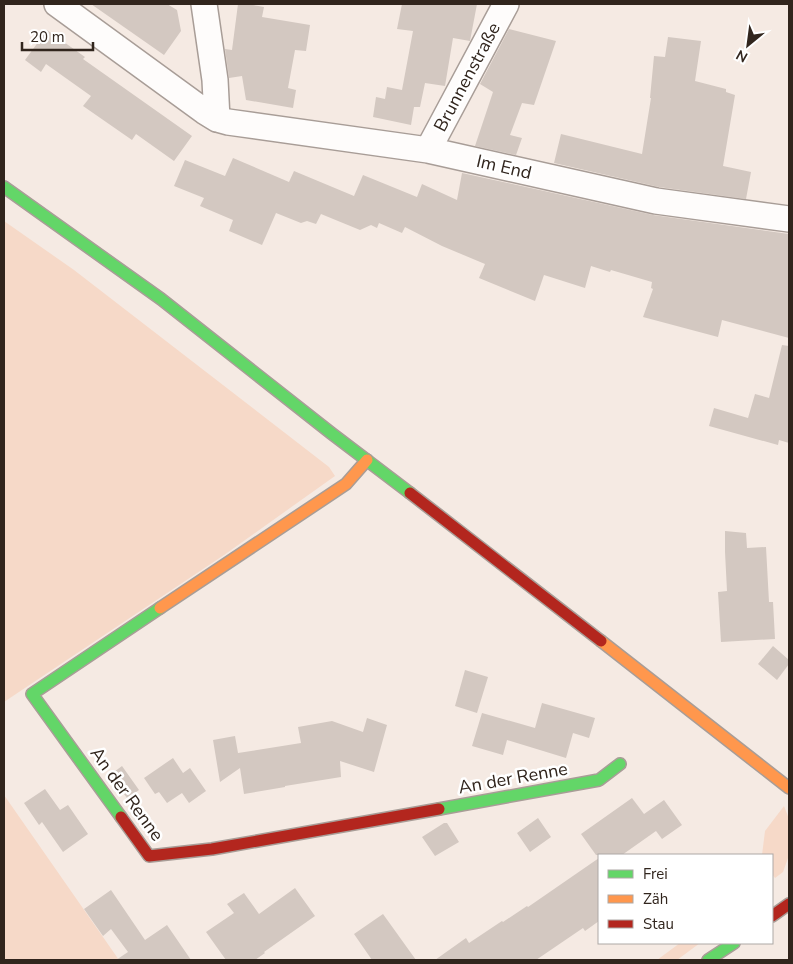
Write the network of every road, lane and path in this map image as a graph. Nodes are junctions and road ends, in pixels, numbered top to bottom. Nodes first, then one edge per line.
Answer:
1 (58, 4) edge
2 (204, 4) edge
3 (506, 4) edge
4 (217, 118) junction
5 (428, 150) junction
6 (4, 187) edge
7 (789, 219) edge
8 (367, 460) junction
9 (620, 764) dead end
10 (789, 788) edge
11 (789, 904) edge
12 (773, 915) edge
13 (732, 944) edge
14 (708, 960) edge

1 - 4 street, Im End
2 - 4 street
3 - 5 street, Brunnenstraße
4 - 5 street, Im End
5 - 7 street, Im End
6 - 8 street
8 - 9 street, An der Renne
8 - 10 street
11 - 12 street
13 - 14 street

